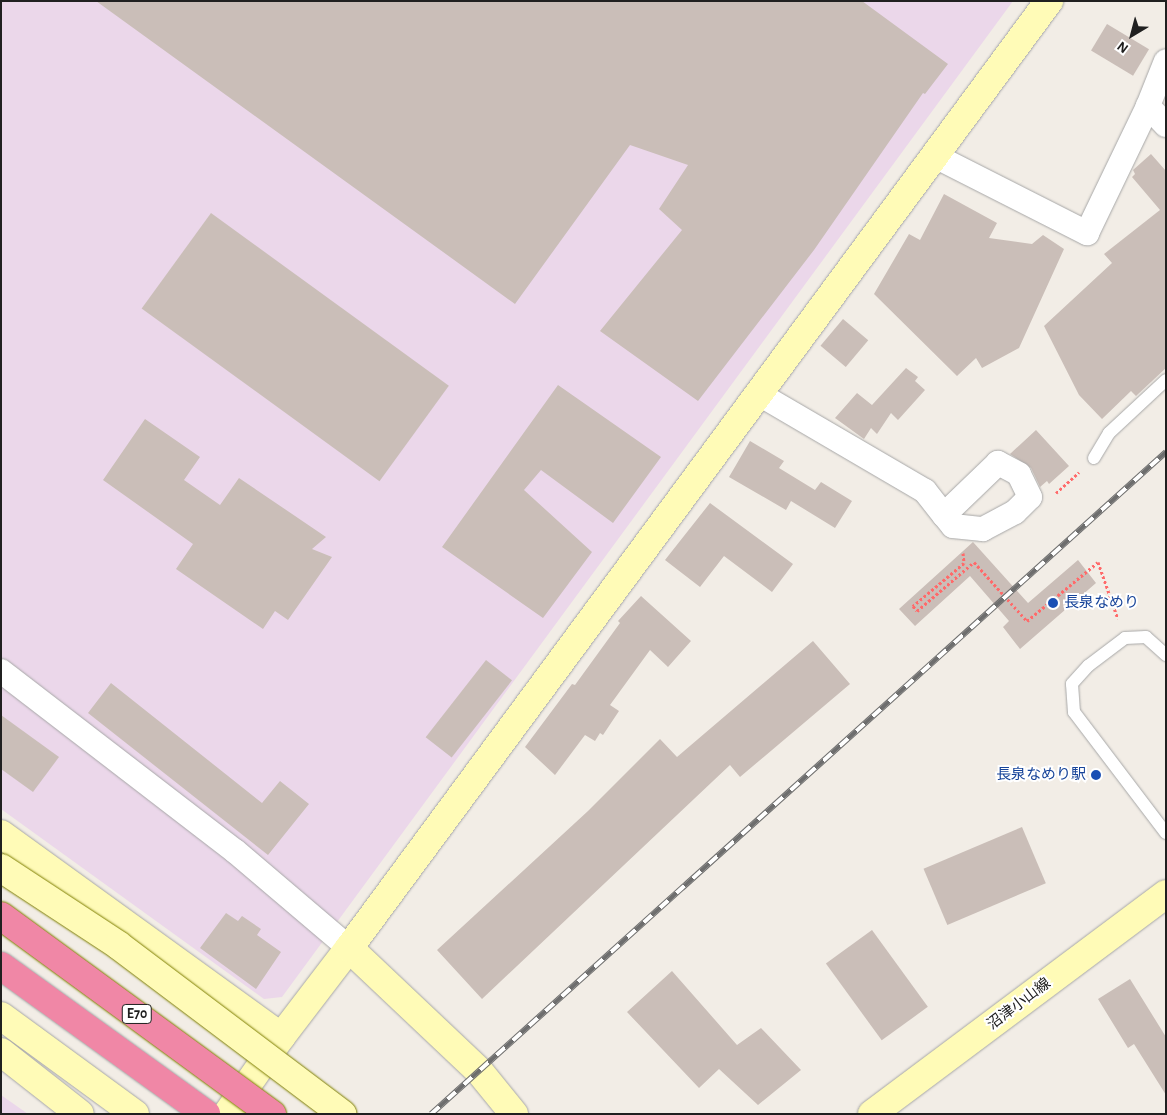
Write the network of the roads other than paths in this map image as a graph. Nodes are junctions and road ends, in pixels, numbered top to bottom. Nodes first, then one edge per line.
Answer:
1 (1048, 1) edge
2 (1166, 61) edge
3 (1148, 106) junction
4 (1166, 125) edge
5 (933, 155) junction
6 (1166, 380) edge
7 (759, 394) junction
8 (1094, 458) dead end
9 (944, 515) dead end
10 (1166, 655) edge
11 (1, 671) edge
12 (1166, 833) edge
13 (1, 834) edge
14 (1, 868) edge
15 (1166, 894) edge
16 (1, 916) edge
17 (349, 948) junction
18 (1, 966) edge
19 (86, 975) junction
20 (1, 1016) edge
21 (281, 1037) junction
22 (1, 1052) edge
23 (80, 1114) edge
24 (135, 1114) edge
25 (206, 1114) edge
26 (228, 1114) edge
27 (272, 1114) edge
28 (290, 1114) edge
29 (342, 1114) edge
30 (514, 1114) edge
31 (872, 1114) edge

1 - 5 street
2 - 3 street
3 - 4 street
3 - 5 street
5 - 7 street
6 - 8 lane
7 - 9 street
7 - 17 street
10 - 12 lane
11 - 17 street
13 - 21 street
14 - 29 street, bridge
15 - 31 street, 沼津小山線
16 - 19 highway, E70, bridge
17 - 21 street
17 - 30 street
18 - 25 highway, E70
19 - 27 highway, E70, bridge
19 - 28 highway, bridge
20 - 24 street
21 - 26 street
22 - 23 street

